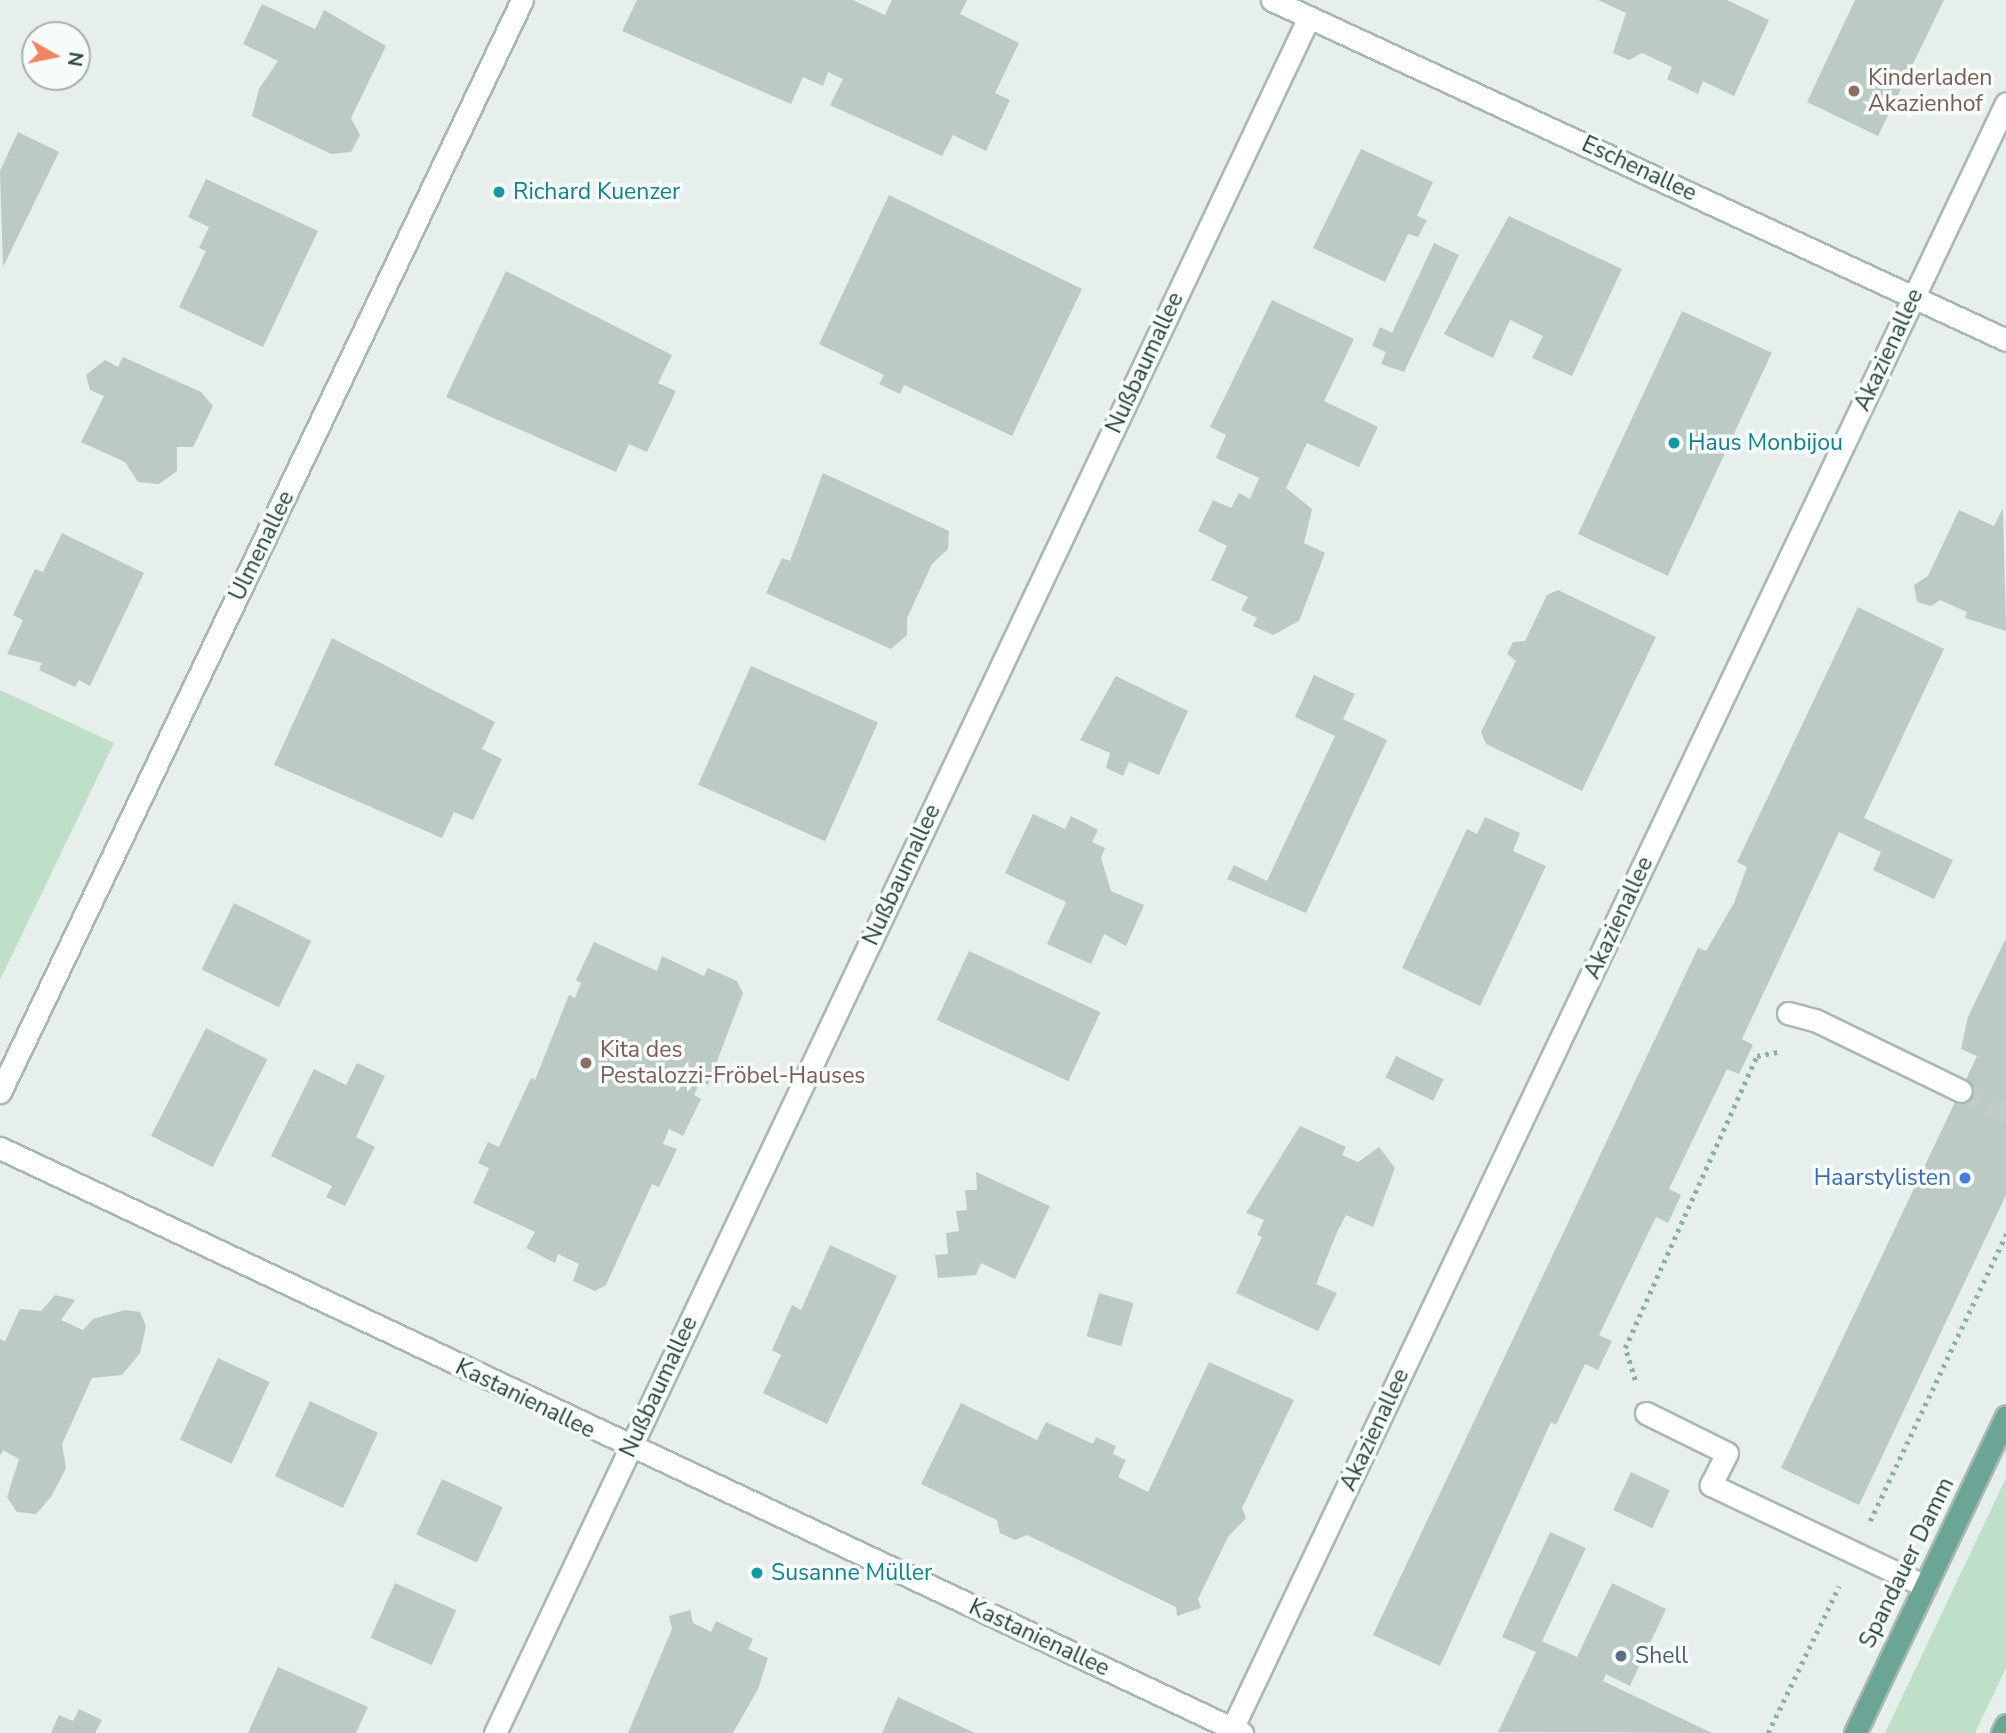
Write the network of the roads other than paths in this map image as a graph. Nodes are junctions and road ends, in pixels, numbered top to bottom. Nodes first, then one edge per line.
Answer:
1 (522, 0) edge
2 (1272, 0) edge
3 (1309, 17) junction
4 (2006, 103) edge
5 (1915, 296) junction
6 (2006, 340) edge
7 (1788, 1013) dead end
8 (1961, 1091) tunnel mouth
9 (0, 1092) edge
10 (0, 1148) edge
11 (1646, 1413) road end
12 (2006, 1416) edge
13 (630, 1449) junction
14 (1925, 1586) junction
15 (2006, 1725) edge
16 (1235, 1731) edge
17 (495, 1733) edge
18 (1855, 1733) edge
19 (2002, 1733) edge

1 - 9 street, Ulmenallee
2 - 3 street, Eschenallee
3 - 5 street, Eschenallee
3 - 13 street, Nußbaumallee
4 - 5 street, Akazienallee
5 - 6 street, Eschenallee
5 - 16 street, Akazienallee
7 - 8 street
10 - 13 street, Kastanienallee
11 - 14 street
12 - 14 main road, Spandauer Damm
13 - 16 street, Kastanienallee
13 - 17 street, Nußbaumallee
14 - 18 main road, Spandauer Damm
15 - 19 main road

